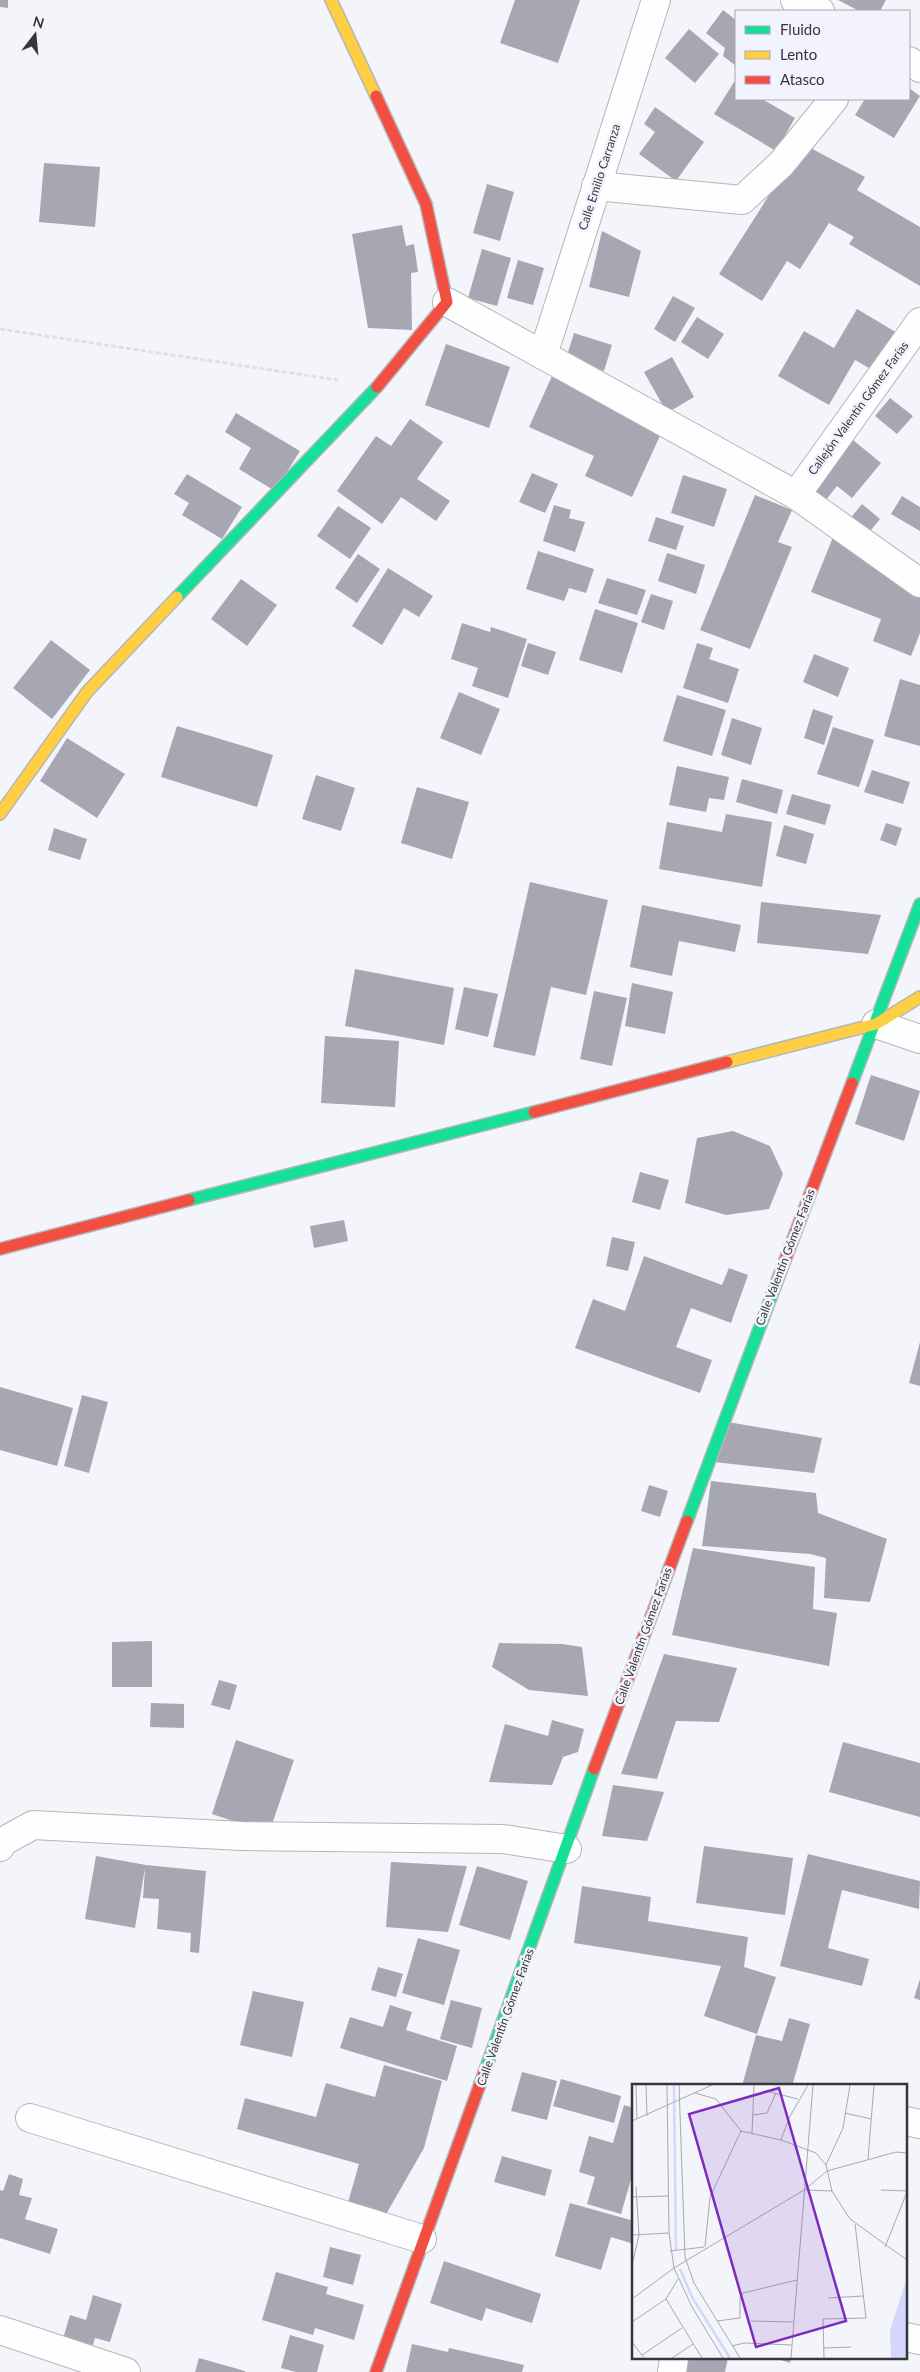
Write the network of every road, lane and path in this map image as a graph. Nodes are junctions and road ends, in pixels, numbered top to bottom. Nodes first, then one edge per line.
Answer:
1 (331, 0) edge
2 (656, 0) edge
3 (794, 0) edge
4 (818, 10) edge
5 (833, 100) edge
6 (596, 186) junction
7 (447, 302) junction
8 (920, 322) edge
9 (0, 329) edge
10 (543, 355) junction
11 (378, 386) junction
12 (796, 495) junction
13 (920, 584) edge
14 (0, 814) edge
15 (920, 904) edge
16 (920, 996) edge
17 (876, 1024) junction
18 (920, 1040) edge
19 (0, 1248) edge
20 (0, 1847) edge
21 (567, 1849) junction
22 (30, 2118) dead end
23 (422, 2239) junction
24 (0, 2330) edge
25 (126, 2372) edge
26 (376, 2372) edge

1 - 7 street
2 - 6 street, Calle Emilio Carranza
3 - 4 street
5 - 6 street
6 - 10 street, Calle Emilio Carranza
7 - 10 street
7 - 11 street
8 - 12 street, Callejón Valentín Gómez Farías
9 - 11 path
10 - 12 street
11 - 14 street
12 - 13 street
15 - 17 street, Calle Valentín Gómez Farías
16 - 17 street
17 - 18 street
17 - 19 street
17 - 21 street, Calle Valentín Gómez Farías
20 - 21 street
21 - 23 street, Calle Valentín Gómez Farías
22 - 23 street
23 - 26 street, Calle Valentín Gómez Farías
24 - 25 street

